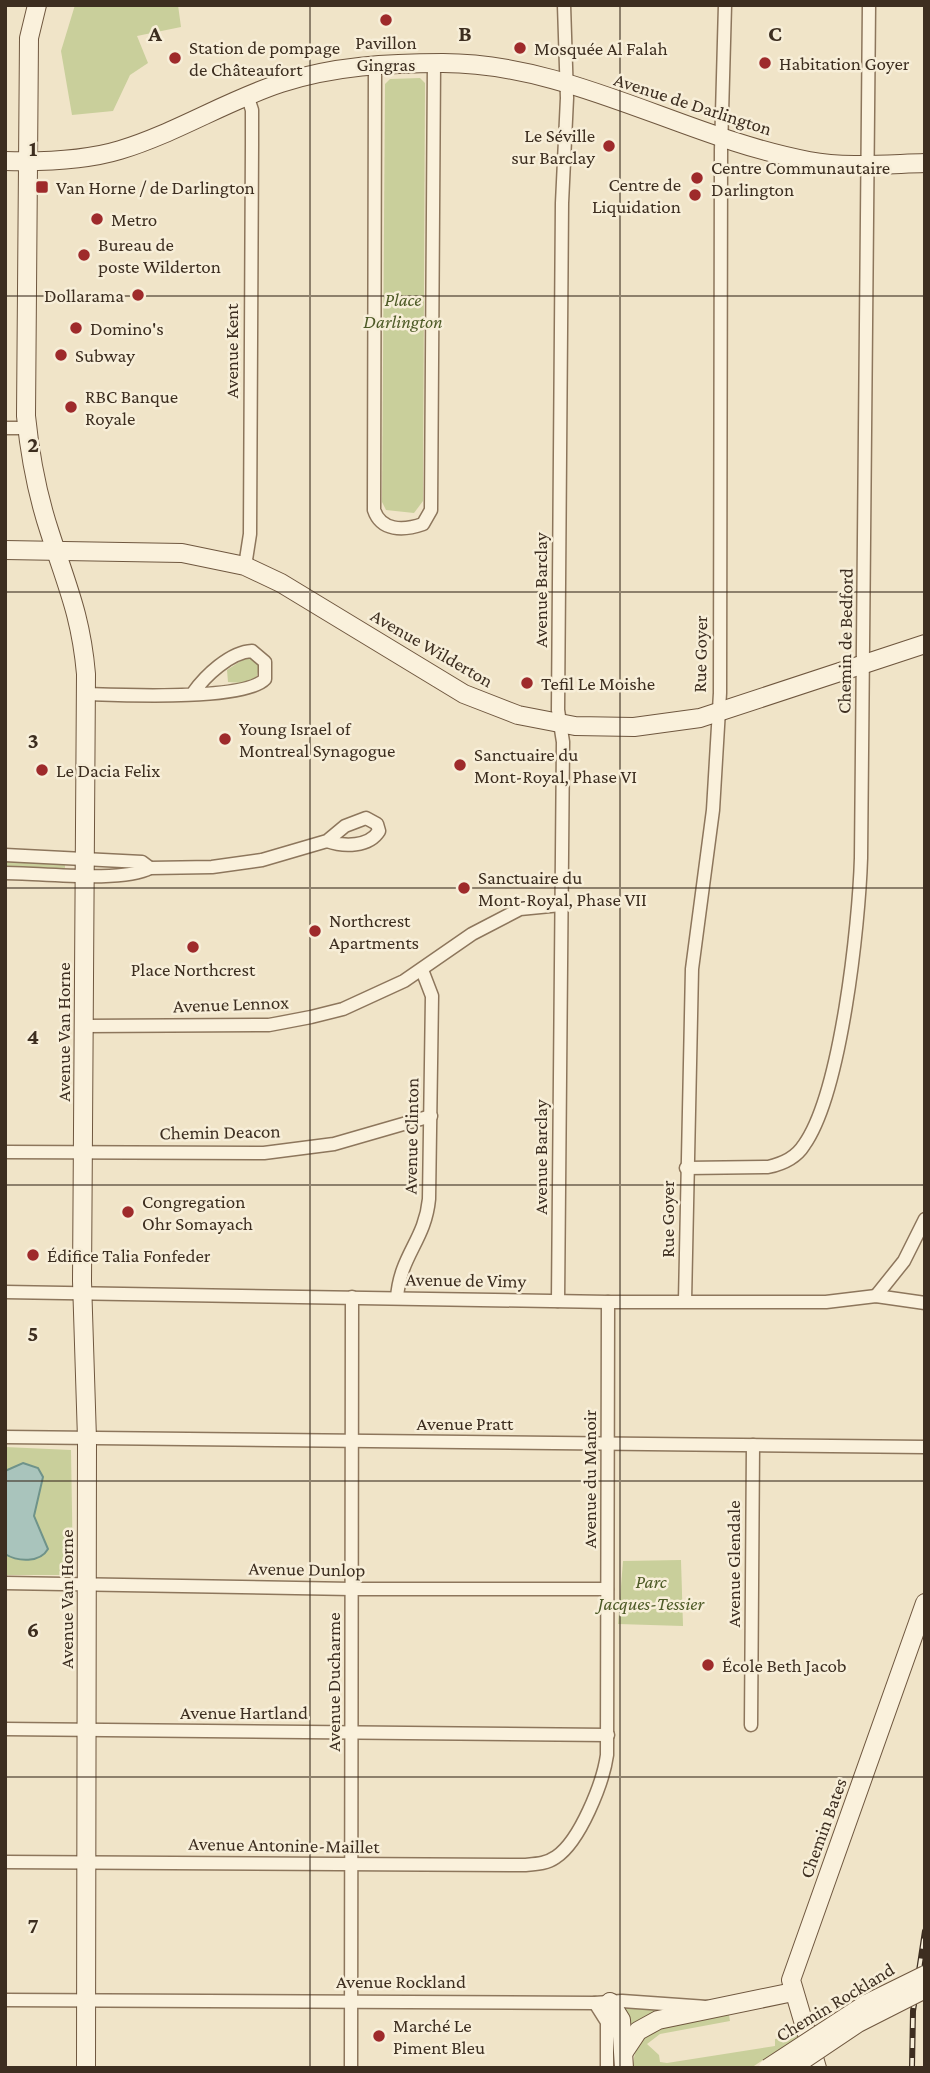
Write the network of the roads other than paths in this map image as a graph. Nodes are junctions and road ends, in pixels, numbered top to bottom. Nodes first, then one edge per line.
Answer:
1 (37, 5) edge
2 (564, 5) edge
3 (724, 5) edge
4 (869, 5) edge
5 (434, 63) junction
6 (375, 65) junction
7 (566, 85) junction
8 (247, 95) junction
9 (722, 138) junction
10 (28, 161) junction
11 (5, 162) edge
12 (925, 163) edge
13 (867, 164) junction
14 (5, 428) edge
15 (27, 428) junction
16 (5, 550) edge
17 (56, 550) junction
18 (245, 566) junction
19 (925, 644) edge
20 (863, 664) junction
21 (193, 693) junction
22 (86, 694) junction
23 (717, 713) junction
24 (560, 724) junction
25 (327, 841) dead end
26 (5, 855) edge
27 (84, 867) junction
28 (5, 873) edge
29 (561, 905) junction
30 (422, 970) junction
31 (84, 1026) junction
32 (430, 1116) junction
33 (5, 1152) edge
34 (83, 1153) junction
35 (686, 1168) junction
36 (925, 1219) edge
37 (5, 1292) edge
38 (83, 1292) junction
39 (876, 1296) junction
40 (352, 1297) junction
41 (397, 1298) junction
42 (558, 1301) junction
43 (685, 1301) junction
44 (608, 1302) junction
45 (925, 1303) edge
46 (5, 1437) edge
47 (87, 1439) junction
48 (354, 1443) junction
49 (608, 1443) junction
50 (753, 1445) junction
51 (925, 1447) edge
52 (5, 1583) edge
53 (87, 1584) junction
54 (352, 1589) junction
55 (607, 1589) junction
56 (925, 1603) edge
57 (751, 1725) dead end
58 (5, 1729) edge
59 (86, 1730) junction
60 (352, 1732) junction
61 (608, 1735) junction
62 (560, 1854) joint
63 (5, 1862) edge
64 (86, 1863) junction
65 (352, 1863) junction
66 (925, 1975) edge
67 (925, 1989) edge
68 (793, 1992) junction
69 (5, 2000) edge
70 (86, 2000) junction
71 (351, 2001) junction
72 (603, 2003) junction
73 (708, 2007) junction
74 (624, 2060) edge
75 (86, 2068) edge
76 (351, 2068) edge
77 (607, 2068) edge
78 (768, 2068) edge
79 (791, 2068) edge
80 (817, 2068) edge

1 - 10 street, Avenue Van Horne
2 - 7 street, Avenue Barclay
3 - 9 street, Rue Goyer
4 - 13 street, Chemin de Bedford
5 - 6 street, Avenue de Darlington
5 - 6 street
5 - 7 street, Avenue de Darlington
6 - 8 street, Avenue de Darlington
7 - 9 street, Avenue de Darlington
7 - 24 street, Avenue Barclay
8 - 10 street, Avenue de Darlington
8 - 18 street, Avenue Kent
9 - 13 street, Avenue de Darlington
9 - 23 street, Rue Goyer
10 - 11 street, Avenue de Darlington
10 - 15 street, Avenue Van Horne
12 - 13 street, Avenue de Darlington
13 - 20 street, Chemin de Bedford
14 - 15 street
15 - 17 street, Avenue Van Horne
16 - 17 street, Avenue Wilderton
17 - 18 street, Avenue Wilderton
17 - 22 street, Avenue Van Horne
18 - 24 street, Avenue Wilderton
19 - 20 street, Avenue Wilderton
20 - 23 street, Avenue Wilderton
20 - 35 street, Chemin de Bedford
21 - 21 street
21 - 22 street
22 - 27 street, Avenue Van Horne
23 - 24 street, Avenue Wilderton
23 - 35 street, Rue Goyer
24 - 29 street, Avenue Barclay
25 - 27 street
26 - 27 street
27 - 28 street
27 - 31 street, Avenue Van Horne
29 - 30 street, Avenue Lennox
29 - 42 street, Avenue Barclay
30 - 31 street, Avenue Lennox
30 - 32 street, Avenue Clinton
31 - 34 street, Avenue Van Horne
32 - 34 street, Chemin Deacon
32 - 41 street, Avenue Clinton
33 - 34 street, Chemin Deacon
34 - 38 street, Avenue Van Horne
35 - 43 street, Rue Goyer
36 - 39 street
37 - 38 street, Avenue de Vimy
38 - 40 street, Avenue de Vimy
38 - 47 street, Avenue Van Horne
39 - 43 street, Avenue de Vimy
39 - 45 street, Avenue de Vimy
40 - 41 street, Avenue de Vimy
40 - 48 street, Avenue Ducharme
41 - 42 street, Avenue de Vimy
42 - 44 street, Avenue de Vimy
43 - 44 street, Avenue de Vimy
44 - 49 street, Avenue du Manoir
46 - 47 street, Avenue Pratt
47 - 48 street, Avenue Pratt
47 - 53 street, Avenue Van Horne
48 - 49 street, Avenue Pratt
48 - 54 street, Avenue Ducharme
49 - 50 street, Avenue Pratt
49 - 55 street, Avenue du Manoir
50 - 51 street, Avenue Pratt
50 - 57 street, Avenue Glendale
52 - 53 street, Avenue Dunlop
53 - 54 street, Avenue Dunlop
53 - 59 street, Avenue Van Horne
54 - 55 street, Avenue Dunlop
54 - 60 street, Avenue Ducharme
55 - 61 street, Avenue du Manoir
56 - 68 street, Chemin Bates
58 - 59 street, Avenue Hartland
59 - 60 street, Avenue Hartland
59 - 64 street, Avenue Van Horne
60 - 61 street, Avenue Hartland
60 - 65 street, Avenue Ducharme
61 - 62 street, Avenue du Manoir
62 - 65 street, Avenue Antonine-Maillet
63 - 64 street, Avenue Antonine-Maillet
64 - 65 street, Avenue Antonine-Maillet
64 - 70 street, Avenue Van Horne
65 - 71 street, Avenue Ducharme
66 - 78 street, Chemin Rockland, bridge
67 - 79 street, Chemin Rockland, bridge
68 - 73 street, Avenue Rockland
68 - 80 street, Chemin Bates
69 - 70 street, Avenue Rockland
70 - 71 street, Avenue Rockland
70 - 75 street, Avenue Van Horne
71 - 72 street, Avenue Rockland
71 - 76 street, Avenue Ducharme
72 - 73 street, Avenue Rockland
72 - 74 street
72 - 77 street
73 - 74 street

